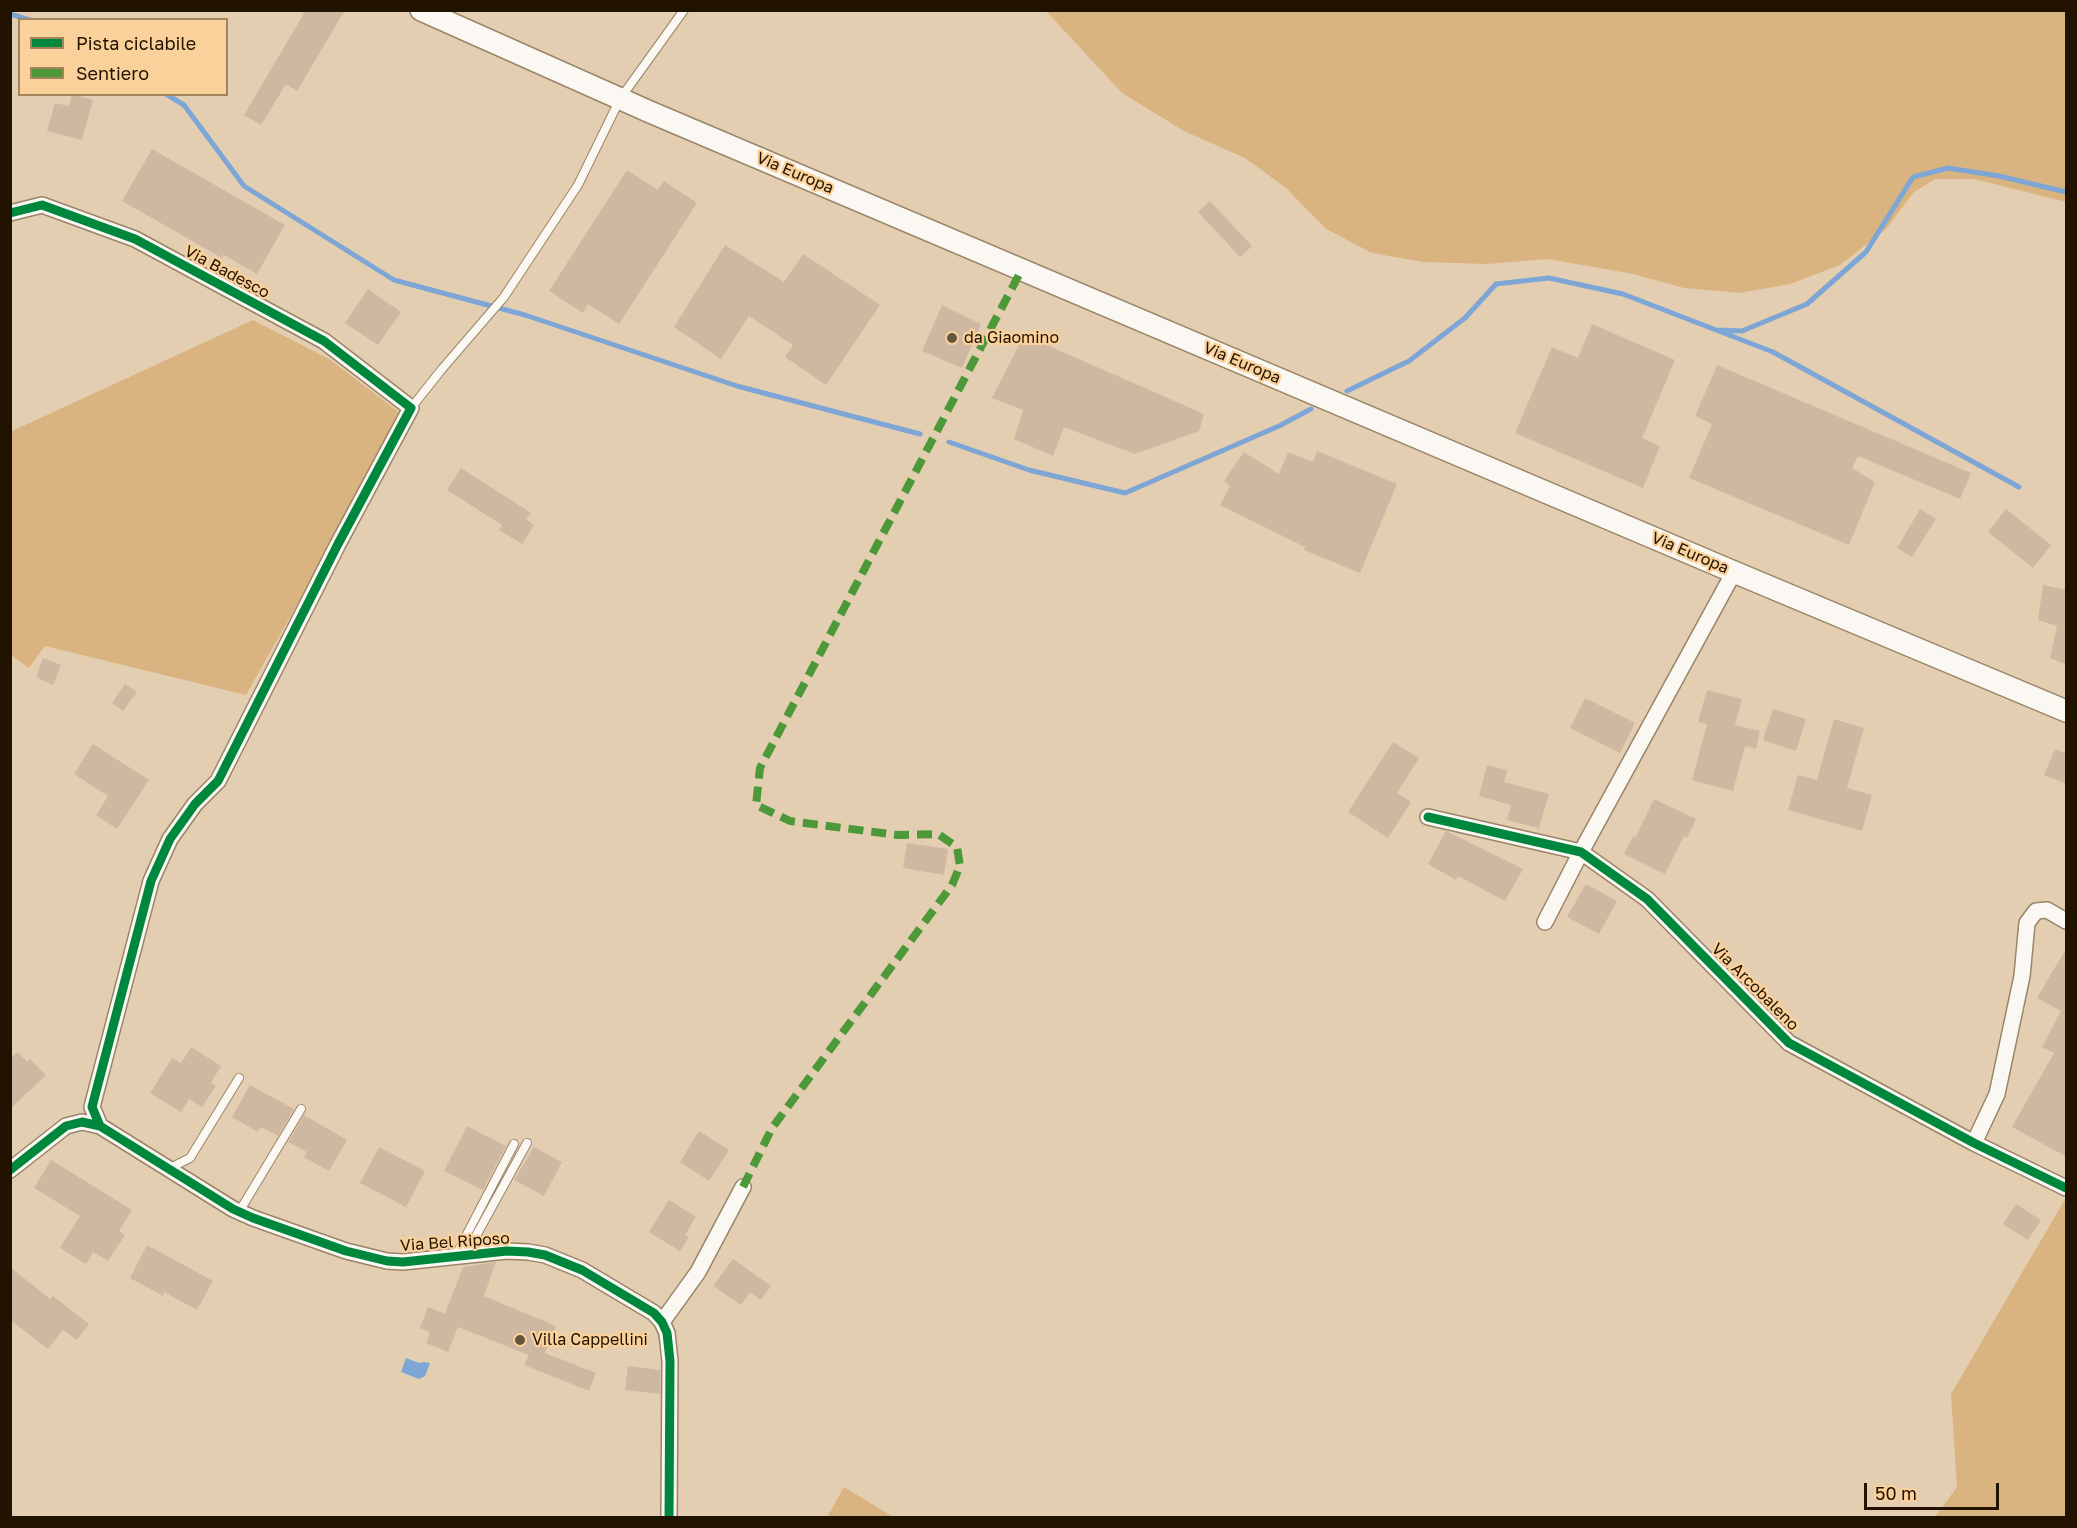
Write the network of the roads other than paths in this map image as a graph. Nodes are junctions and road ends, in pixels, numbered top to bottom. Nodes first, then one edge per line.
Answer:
1 (420, 10) edge
2 (684, 10) edge
3 (620, 99) junction
4 (10, 213) edge
5 (411, 408) junction
6 (1734, 572) junction
7 (2067, 711) edge
8 (1428, 817) dead end
9 (1581, 852) junction
10 (2067, 921) edge
11 (1545, 922) dead end
12 (239, 1078) dead end
13 (300, 1109) dead end
14 (100, 1126) junction
15 (527, 1143) dead end
16 (1974, 1143) junction
17 (514, 1144) dead end
18 (168, 1169) junction
19 (10, 1170) edge
20 (743, 1187) dead end
21 (2067, 1188) edge
22 (239, 1212) junction
23 (460, 1256) junction
24 (662, 1322) junction
25 (669, 1518) edge

1 - 3 main road, Via Europa
2 - 3 lane
3 - 5 lane
3 - 6 main road, Via Europa
4 - 5 street, Via Badesco
5 - 14 street
6 - 7 main road, Via Europa
6 - 9 street
8 - 9 street, Via Arcobaleno
9 - 11 street
9 - 16 street, Via Arcobaleno
10 - 16 street
12 - 18 lane
13 - 22 lane
14 - 18 street, Via Bel Riposo
14 - 19 street, Via Bel Riposo
15 - 23 lane
16 - 21 street, Via Arcobaleno
17 - 23 lane
18 - 22 street, Via Bel Riposo
20 - 24 street
22 - 23 street, Via Bel Riposo
23 - 24 street, Via Bel Riposo
24 - 25 street

